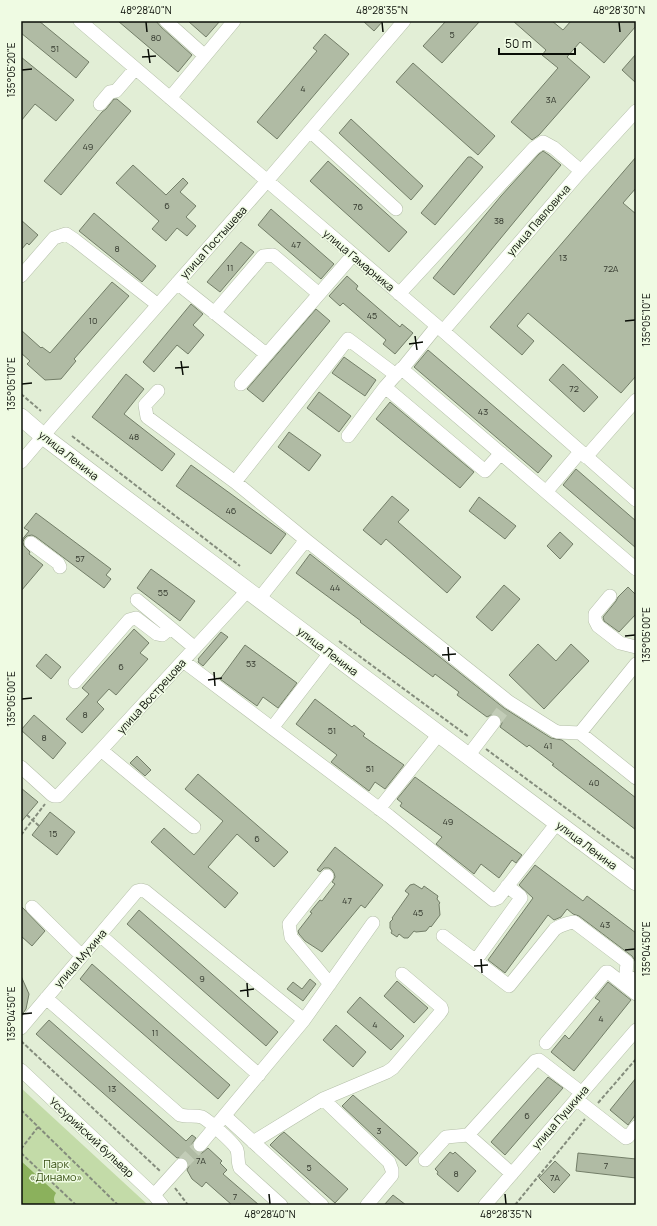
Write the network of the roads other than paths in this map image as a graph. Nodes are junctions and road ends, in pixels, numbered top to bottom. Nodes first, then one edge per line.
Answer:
1 (80, 21) edge
2 (166, 21) edge
3 (234, 21) edge
4 (404, 21) edge
5 (205, 56) junction
6 (135, 69) junction
7 (170, 98) junction
8 (100, 104) dead end
9 (636, 110) edge
10 (310, 131) junction
11 (580, 171) junction
12 (267, 181) junction
13 (396, 209) dead end
14 (353, 255) junction
15 (21, 276) edge
16 (177, 283) junction
17 (319, 294) junction
18 (399, 294) junction
19 (158, 305) junction
20 (214, 313) junction
21 (440, 329) junction
22 (266, 354) junction
23 (399, 372) junction
24 (241, 384) dead end
25 (385, 387) junction
26 (158, 391) dead end
27 (636, 400) edge
28 (21, 417) edge
29 (43, 436) junction
30 (348, 436) dead end
31 (501, 453) junction
32 (583, 454) junction
33 (21, 462) edge
34 (235, 482) junction
35 (546, 492) junction
36 (636, 500) edge
37 (25, 539) edge
38 (306, 540) junction
39 (60, 567) dead end
40 (636, 569) edge
41 (253, 594) junction
42 (610, 596) dead end
43 (137, 600) dead end
44 (170, 628) junction
45 (333, 646) junction
46 (636, 647) edge
47 (195, 648) junction
48 (183, 661) junction
49 (636, 664) edge
50 (75, 682) dead end
51 (494, 722) tunnel mouth
52 (272, 728) junction
53 (580, 733) junction
54 (439, 734) junction
55 (473, 749) junction
56 (101, 750) junction
57 (21, 767) edge
58 (636, 778) edge
59 (379, 809) junction
60 (557, 822) junction
61 (194, 827) dead end
62 (327, 876) dead end
63 (636, 882) edge
64 (507, 886) junction
65 (32, 907) dead end
66 (373, 923) dead end
67 (100, 935) junction
68 (443, 936) dead end
69 (82, 956) junction
70 (476, 960) junction
71 (402, 974) dead end
72 (636, 982) edge
73 (330, 984) junction
74 (636, 994) edge
75 (46, 998) junction
76 (304, 1020) junction
77 (21, 1028) edge
78 (636, 1030) edge
79 (546, 1043) dead end
80 (21, 1070) edge
81 (259, 1075) junction
82 (579, 1096) junction
83 (323, 1099) junction
84 (225, 1116) junction
85 (215, 1127) junction
86 (636, 1128) edge
87 (468, 1135) junction
88 (253, 1142) junction
89 (200, 1145) tunnel mouth
90 (425, 1160) dead end
91 (181, 1165) tunnel mouth
92 (512, 1174) junction
93 (158, 1200) edge
94 (281, 1205) edge
95 (322, 1205) edge
96 (367, 1205) edge
97 (484, 1205) edge

1 - 6 street, улица Гамарника
2 - 5 street
3 - 5 street
4 - 10 street, улица Постышева
5 - 7 street
6 - 7 street, улица Гамарника
6 - 8 street
7 - 12 street, улица Гамарника
9 - 11 street, улица Павловича
10 - 12 street, улица Постышева
10 - 13 street
11 - 18 street
11 - 21 street, улица Павловича
12 - 14 street, улица Гамарника
12 - 16 street, улица Постышева
14 - 17 street
14 - 18 street, улица Гамарника
15 - 19 street
16 - 19 street, улица Постышева
16 - 20 street
17 - 20 street
17 - 22 street
18 - 21 street, улица Гамарника
19 - 29 street, улица Постышева
20 - 22 street
21 - 23 street, улица Павловича
21 - 32 street, улица Гамарника
22 - 24 street
23 - 25 street, улица Павловича
23 - 31 street
23 - 34 street
25 - 30 street, улица Павловича
25 - 31 street
26 - 34 street
27 - 32 street
28 - 29 main road, улица Ленина
29 - 33 street, улица Постышева
29 - 41 main road, улица Ленина
31 - 35 street
32 - 35 street
32 - 36 street, улица Гамарника
34 - 38 street
35 - 40 street
37 - 39 street
38 - 41 street, улица Вострецова
38 - 53 street
41 - 45 main road, улица Ленина
41 - 47 street, улица Вострецова
42 - 46 street
43 - 44 street
44 - 47 street
44 - 50 street
45 - 52 street
45 - 54 main road, улица Ленина
47 - 48 street, улица Вострецова
48 - 52 street
48 - 56 street, улица Вострецова
49 - 53 street
51 - 55 street
52 - 59 street
53 - 58 street
54 - 55 main road, улица Ленина
54 - 59 street
55 - 60 main road, улица Ленина
56 - 57 street, улица Вострецова
56 - 61 street
59 - 64 street
60 - 63 main road, улица Ленина
60 - 64 street
62 - 73 street
64 - 70 street
65 - 69 street
66 - 73 street
67 - 69 street, улица Мухина
67 - 76 street, улица Мухина
67 - 81 street
68 - 70 street
69 - 75 street, улица Мухина
70 - 72 street
71 - 83 street
73 - 76 street
74 - 79 street
75 - 77 street, улица Мухина
75 - 85 street
76 - 81 street
78 - 82 street, улица Пушкина
80 - 93 street, Уссурийский бульвар
81 - 84 street
82 - 86 street
82 - 87 street
82 - 92 street, улица Пушкина
83 - 88 street
83 - 96 street
84 - 85 street
84 - 88 street
85 - 89 street
85 - 94 street
87 - 90 street
87 - 92 street
88 - 95 street
91 - 93 street
92 - 97 street, улица Пушкина

